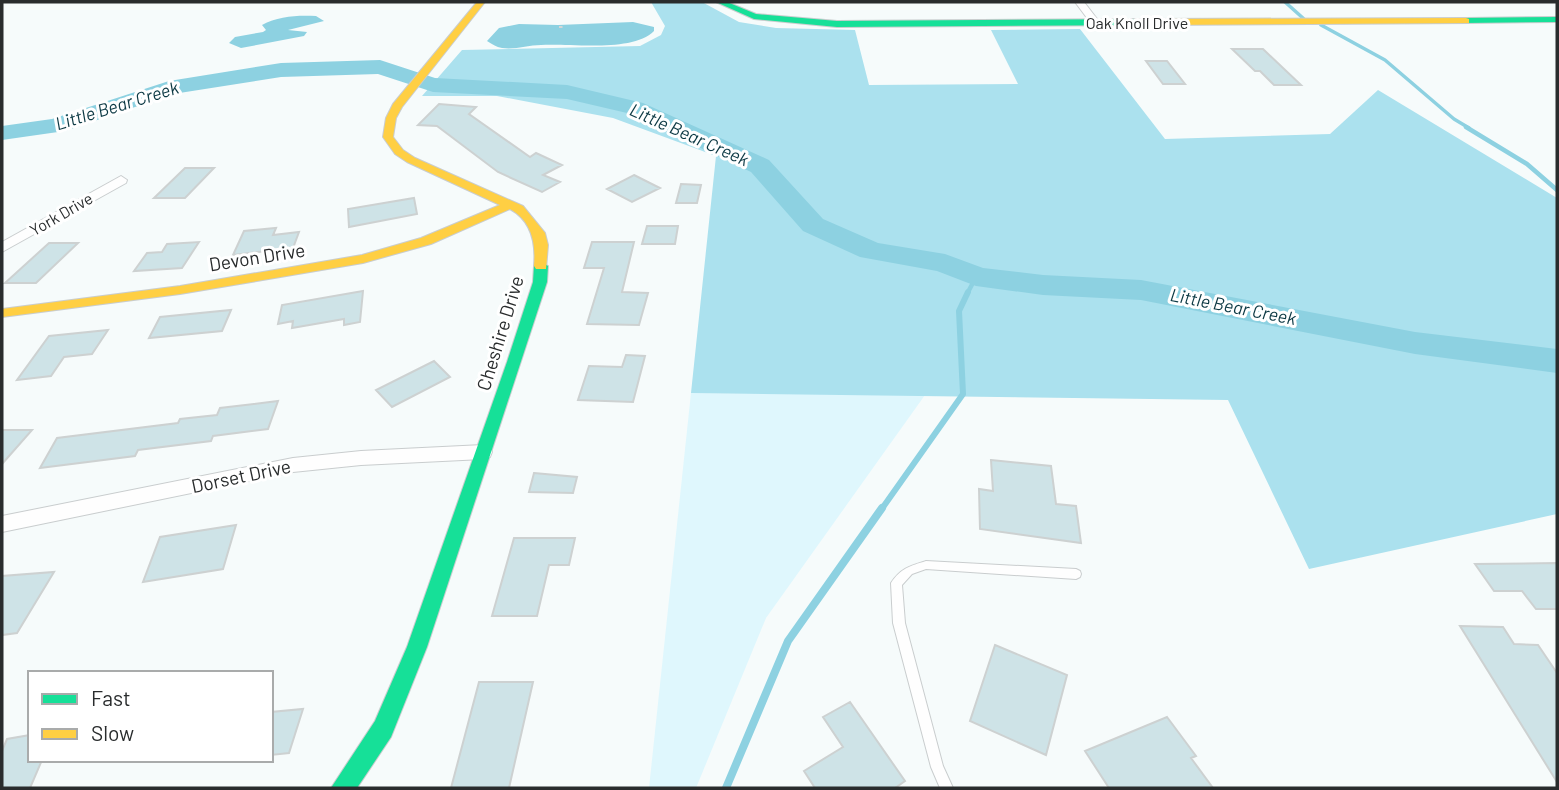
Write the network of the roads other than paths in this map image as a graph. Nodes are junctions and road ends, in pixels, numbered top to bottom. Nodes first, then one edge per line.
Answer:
1 (481, 2) edge
2 (720, 2) edge
3 (1080, 2) edge
4 (1557, 20) edge
5 (1096, 24) junction
6 (121, 180) dead end
7 (510, 205) junction
8 (2, 248) edge
9 (2, 313) edge
10 (483, 452) junction
11 (2, 524) edge
12 (1076, 574) dead end
13 (343, 788) edge
14 (947, 788) edge

1 - 7 street, Cheshire Drive
2 - 5 street, Oak Knoll Drive
3 - 5 street
4 - 5 street, Oak Knoll Drive
6 - 8 street, York Drive
7 - 9 street, Devon Drive
7 - 10 street, Cheshire Drive
10 - 11 street, Dorset Drive
10 - 13 street, Cheshire Drive
12 - 14 lane

